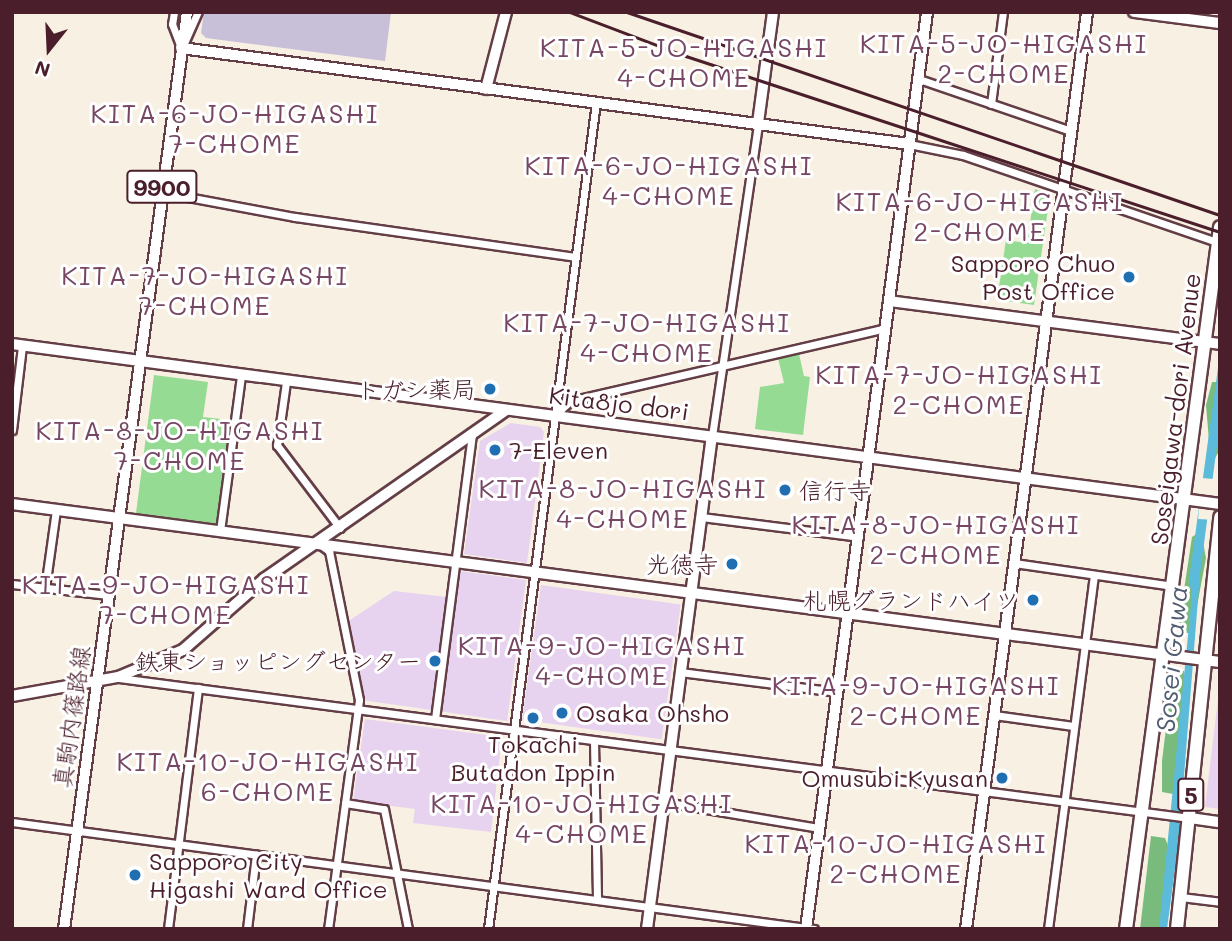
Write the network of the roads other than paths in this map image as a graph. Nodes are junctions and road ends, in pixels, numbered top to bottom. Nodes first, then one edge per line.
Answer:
1 (174, 12) edge
2 (187, 12) edge
3 (198, 12) edge
4 (506, 12) edge
5 (773, 12) edge
6 (928, 12) edge
7 (1003, 12) edge
8 (1087, 12) edge
9 (1134, 12) edge
10 (1220, 23) edge
11 (181, 48) junction
12 (919, 79) junction
13 (486, 89) junction
14 (596, 102) junction
15 (991, 104) junction
16 (758, 123) junction
17 (1071, 131) junction
18 (909, 145) junction
19 (1064, 189) junction
20 (161, 192) junction
21 (1220, 227) edge
22 (1217, 242) junction
23 (575, 257) junction
24 (889, 301) junction
25 (1046, 321) junction
26 (886, 328) junction
27 (1214, 343) edge
28 (17, 345) edge
29 (139, 361) junction
30 (724, 365) junction
31 (241, 376) junction
32 (286, 382) junction
33 (506, 410) junction
34 (555, 415) junction
35 (13, 425) edge
36 (12, 430) edge
37 (472, 433) junction
38 (712, 436) junction
39 (870, 457) junction
40 (1026, 478) junction
41 (1191, 500) junction
42 (1216, 503) edge
43 (12, 504) edge
44 (56, 510) junction
45 (701, 517) junction
46 (1220, 517) edge
47 (118, 518) junction
48 (340, 528) junction
49 (220, 531) junction
50 (859, 537) junction
51 (292, 540) junction
52 (318, 543) junction
53 (297, 557) junction
54 (456, 562) junction
55 (1014, 563) junction
56 (534, 572) junction
57 (1094, 575) junction
58 (12, 584) edge
59 (1172, 586) junction
60 (46, 588) junction
61 (691, 593) junction
62 (108, 595) junction
63 (848, 613) junction
64 (1005, 634) junction
65 (1084, 645) junction
66 (1162, 655) junction
67 (1201, 660) junction
68 (1220, 663) edge
69 (680, 672) junction
70 (118, 677) junction
71 (98, 680) junction
72 (198, 688) junction
73 (838, 692) junction
74 (12, 696) edge
75 (358, 709) junction
76 (994, 715) junction
77 (435, 719) junction
78 (1073, 726) junction
79 (512, 730) junction
80 (594, 741) junction
81 (670, 750) junction
82 (827, 772) junction
83 (984, 790) junction
84 (1063, 800) junction
85 (664, 802) junction
86 (345, 803) junction
87 (1142, 810) junction
88 (1180, 816) junction
89 (12, 822) edge
90 (1220, 822) edge
91 (820, 828) junction
92 (77, 832) junction
93 (179, 844) junction
94 (256, 855) junction
95 (336, 865) junction
96 (397, 873) junction
97 (493, 887) junction
98 (1181, 897) junction
99 (597, 900) junction
100 (1220, 902) edge
101 (650, 906) junction
102 (729, 918) junction
103 (809, 928) edge
104 (64, 929) edge
105 (168, 929) edge
106 (247, 929) edge
107 (328, 929) edge
108 (408, 929) edge
109 (488, 929) edge
110 (647, 929) edge
111 (727, 929) edge
112 (966, 929) edge
113 (1048, 929) edge
114 (1126, 929) edge
115 (1177, 929) edge

1 - 11 street
2 - 11 main road, 真駒内篠路線 / 9900
3 - 11 street
4 - 13 street
5 - 16 street
6 - 12 street
7 - 15 street
8 - 17 street
9 - 10 street
11 - 13 street
11 - 20 main road, 真駒内篠路線 / 9900
12 - 15 street
12 - 18 street
13 - 14 street
14 - 16 street
14 - 23 street
15 - 17 street
16 - 18 street
16 - 30 street
17 - 19 street
18 - 19 street
18 - 24 street
19 - 22 street
19 - 25 street
20 - 23 street
20 - 29 main road, 真駒内篠路線 / 9900
21 - 22 highway, Soseigawa-dori Avenue / 5
22 - 27 highway, Soseigawa-dori Avenue / 5
23 - 34 street
24 - 25 street
24 - 26 street
25 - 27 street
25 - 40 street
26 - 30 street
26 - 39 street
27 - 41 highway, Soseigawa-dori Avenue / 5
28 - 29 street, Kita8jo dori
28 - 35 street
29 - 31 street, Kita8jo dori
29 - 47 main road, 真駒内篠路線 / 9900
30 - 34 street
30 - 38 street
31 - 32 street, Kita8jo dori
31 - 49 street
32 - 33 street, Kita8jo dori
32 - 48 street
33 - 34 street, Kita8jo dori
33 - 37 street
34 - 38 street, Kita8jo dori
34 - 56 street
35 - 36 street
37 - 48 street
37 - 54 street
38 - 39 street, Kita8jo dori
38 - 45 street
39 - 40 street, Kita8jo dori
39 - 50 street
40 - 41 street, Kita8jo dori
40 - 55 street
41 - 42 street, Kita8jo dori
41 - 59 highway, Soseigawa-dori Avenue / 5
43 - 44 street
44 - 47 street
44 - 60 street
45 - 50 street
45 - 61 street
46 - 67 highway, 5
47 - 49 street
47 - 62 main road, 真駒内篠路線 / 9900
48 - 52 street
49 - 51 street
50 - 63 street
51 - 52 street
51 - 53 street
52 - 53 street
52 - 54 street
52 - 75 street
53 - 70 street
54 - 56 street
54 - 77 street
55 - 57 street
55 - 64 street
56 - 61 street
56 - 79 street
57 - 59 street
57 - 65 street
58 - 60 street
59 - 66 highway, Soseigawa-dori Avenue / 5
60 - 62 street
61 - 63 street
61 - 69 street
62 - 71 main road, 真駒内篠路線 / 9900
63 - 64 street
63 - 73 street
64 - 65 street
64 - 76 street
65 - 66 street
65 - 78 street
66 - 67 street
66 - 87 highway, Soseigawa-dori Avenue / 5
67 - 68 street
67 - 88 highway, 5
69 - 73 street
69 - 81 street
70 - 71 street
70 - 72 street
71 - 74 street
71 - 92 main road, 真駒内篠路線 / 9900
72 - 75 street
72 - 93 street
73 - 82 street
75 - 77 street
75 - 86 street
76 - 78 street
76 - 83 street
77 - 79 street
78 - 84 street
79 - 80 street
79 - 97 street
80 - 81 street
80 - 99 street
81 - 82 street
81 - 85 street
82 - 83 street
82 - 91 street
83 - 84 street
83 - 112 street
84 - 87 street
84 - 113 street
85 - 91 street
85 - 101 street
86 - 95 street
86 - 96 street
87 - 88 street
87 - 114 highway, Soseigawa-dori Avenue / 5
88 - 90 street
88 - 98 highway, 5
89 - 92 street
91 - 103 street
92 - 93 street
92 - 104 main road, 真駒内篠路線 / 9900
93 - 94 street
93 - 105 street
94 - 95 street
94 - 106 street
95 - 96 street
95 - 107 street
96 - 97 street
96 - 108 street
97 - 99 street
97 - 109 street
98 - 100 street
98 - 115 highway, 5
99 - 101 street
101 - 102 street
101 - 110 street
102 - 103 street
102 - 111 street

